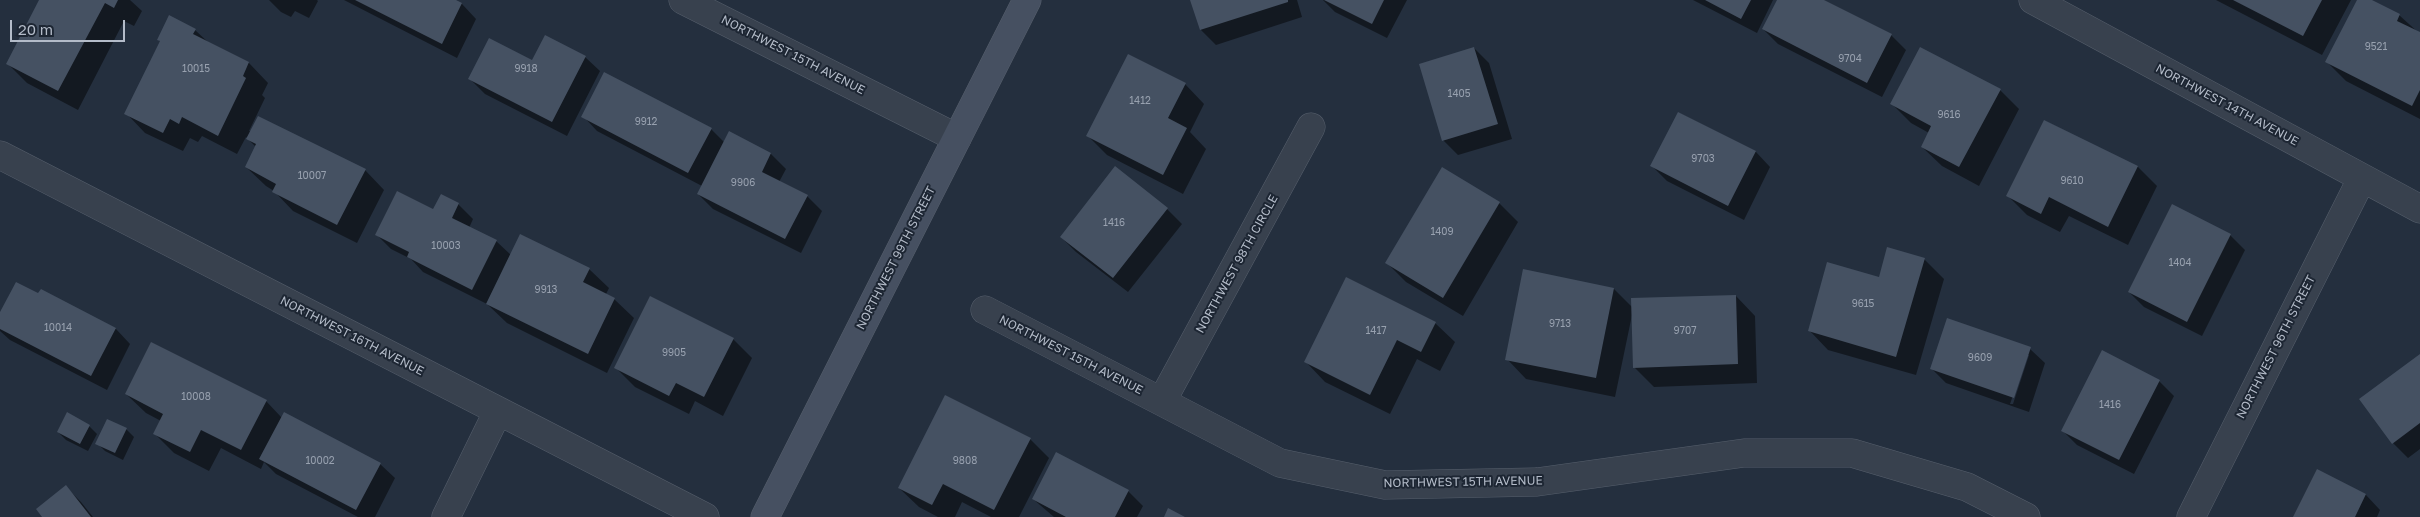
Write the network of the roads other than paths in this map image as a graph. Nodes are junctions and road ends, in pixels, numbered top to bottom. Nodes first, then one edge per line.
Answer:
1 (683, 0) edge
2 (1027, 0) edge
3 (2033, 0) edge
4 (1311, 127) dead end
5 (957, 138) junction
6 (0, 155) edge
7 (2362, 178) junction
8 (2420, 209) edge
9 (985, 310) dead end
10 (1162, 401) junction
11 (498, 411) junction
12 (446, 517) edge
13 (705, 517) edge
14 (765, 517) edge
15 (2026, 517) edge
16 (2191, 517) edge

1 - 5 street, NORTHWEST 15TH AVENUE
2 - 5 main road, NORTHWEST 99TH STREET
3 - 7 street, NORTHWEST 14TH AVENUE
4 - 10 street, NORTHWEST 98TH CIRCLE
5 - 14 main road, NORTHWEST 99TH STREET
6 - 11 street, NORTHWEST 16TH AVENUE
7 - 8 street, NORTHWEST 14TH AVENUE
7 - 16 street, NORTHWEST 96TH STREET
9 - 10 street, NORTHWEST 15TH AVENUE
10 - 15 street, NORTHWEST 15TH AVENUE
11 - 12 street
11 - 13 street, NORTHWEST 16TH AVENUE

